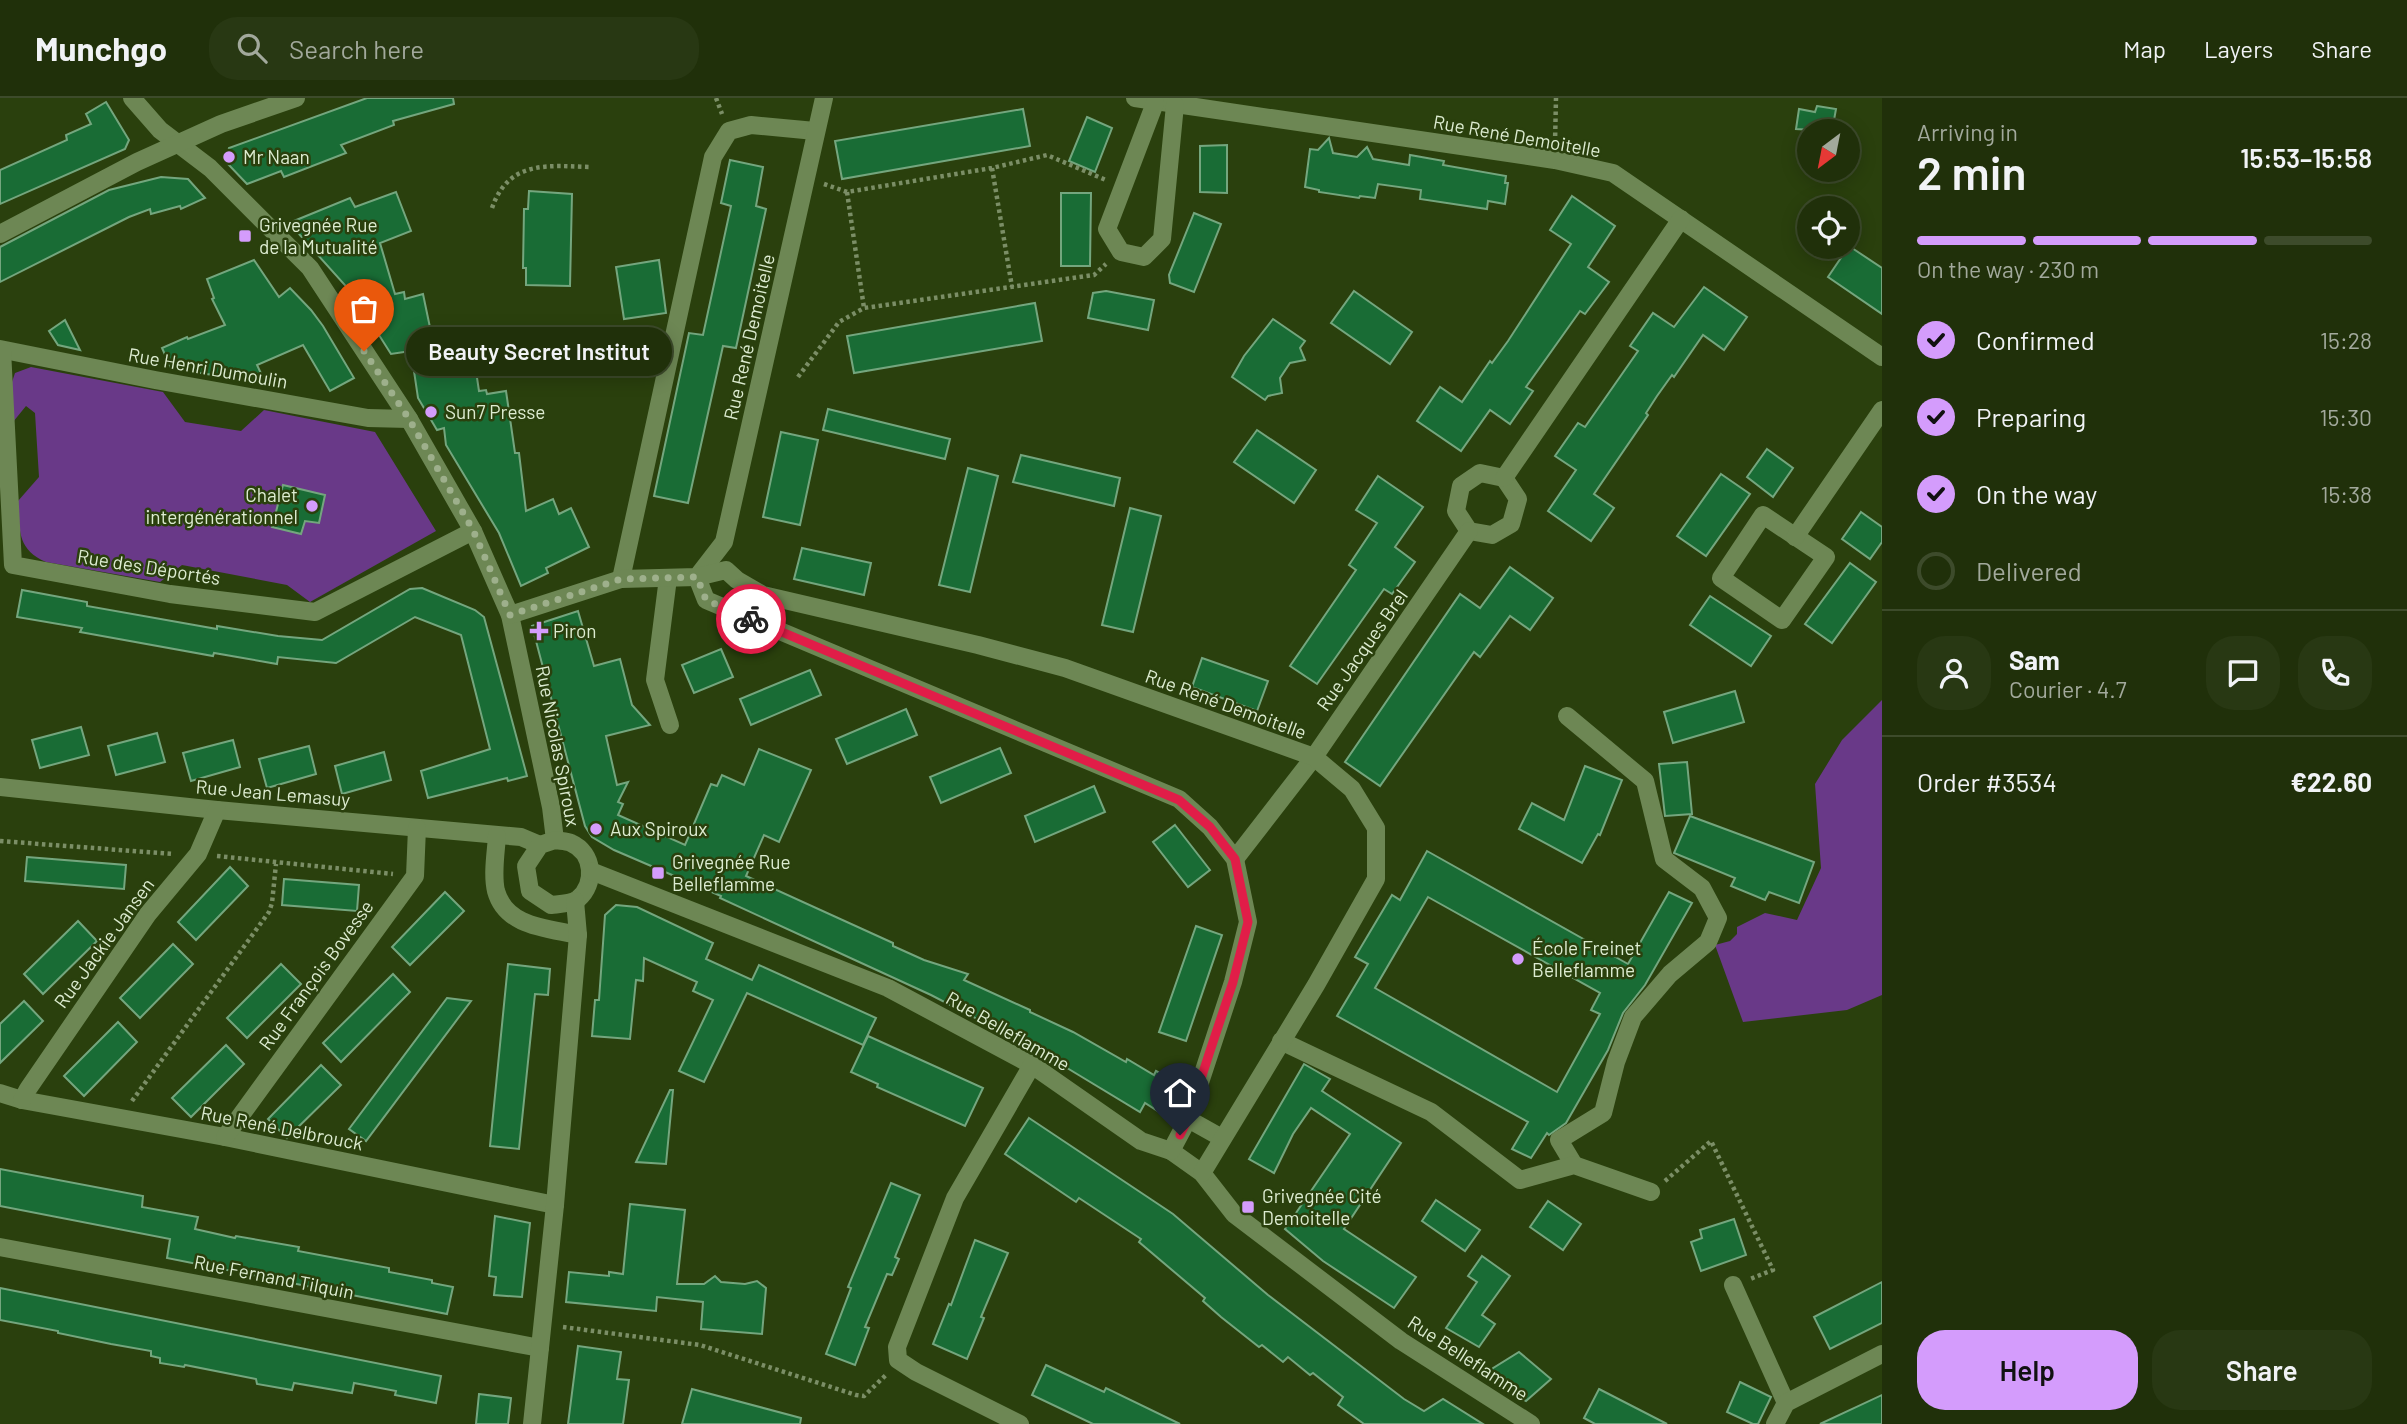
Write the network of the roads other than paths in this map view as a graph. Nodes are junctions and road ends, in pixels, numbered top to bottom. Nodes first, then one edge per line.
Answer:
1 (132, 98) edge
2 (296, 98) edge
3 (824, 98) edge
4 (1135, 98) edge
5 (1155, 103) junction
6 (1175, 105) junction
7 (816, 131) junction
8 (176, 144) junction
9 (1681, 219) junction
10 (0, 233) edge
11 (1, 349) edge
12 (1882, 357) edge
13 (1882, 410) edge
14 (409, 419) junction
15 (1504, 478) junction
16 (473, 530) junction
17 (1469, 531) junction
18 (1796, 537) junction
19 (697, 577) junction
20 (667, 578) junction
21 (621, 579) junction
22 (510, 615) junction
23 (1567, 716) dead end
24 (670, 726) dead end
25 (1314, 757) junction
26 (0, 788) edge
27 (217, 810) junction
28 (417, 828) junction
29 (497, 836) junction
30 (547, 843) junction
31 (1235, 859) junction
32 (591, 871) junction
33 (575, 901) junction
34 (578, 935) junction
35 (1281, 1041) junction
36 (1032, 1065) junction
37 (0, 1093) edge
38 (22, 1100) junction
39 (1188, 1119) junction
40 (225, 1137) junction
41 (1222, 1138) junction
42 (1171, 1151) junction
43 (1574, 1165) junction
44 (1202, 1174) junction
45 (1651, 1192) road end
46 (555, 1205) junction
47 (0, 1247) edge
48 (1733, 1285) road end
49 (540, 1348) junction
50 (1882, 1354) edge
51 (1786, 1403) junction
52 (532, 1424) edge
53 (1020, 1424) edge
54 (1531, 1424) edge
55 (1775, 1424) edge

1 - 8 street, Rue Nicolas Spiroux
2 - 8 street
3 - 7 street, Rue René Demoitelle
4 - 5 street, Rue René Demoitelle
5 - 6 street, Rue René Demoitelle
5 - 6 street
6 - 9 street, Rue René Demoitelle
7 - 19 street, Rue René Demoitelle
7 - 21 street
8 - 10 street
8 - 14 street, Rue Nicolas Spiroux
9 - 12 street, Rue René Demoitelle
9 - 15 street
11 - 14 street, Rue Henri Dumoulin
11 - 16 street, Rue des Déportés
13 - 18 street
14 - 16 street, Rue Nicolas Spiroux
15 - 17 street
15 - 17 street
16 - 22 street, Rue Nicolas Spiroux
17 - 25 street, Rue Jacques Brel
18 - 18 street
19 - 20 street, Rue René Demoitelle
19 - 25 street, Rue René Demoitelle
19 - 31 street
20 - 21 street, Rue René Demoitelle
20 - 24 street
21 - 22 street, Rue René Demoitelle
22 - 30 street, Rue Nicolas Spiroux
23 - 43 street
25 - 31 street, Rue Jacques Brel
25 - 35 street, Rue René Demoitelle
26 - 27 street, Rue Jean Lemasuy
27 - 28 street, Rue Jean Lemasuy
27 - 38 street, Rue Jackie Jansen
28 - 29 street, Rue Jean Lemasuy
28 - 40 street, Rue François Bovesse
29 - 30 street, Rue Jean Lemasuy
29 - 34 street
30 - 32 street, Rue Nicolas Spiroux
30 - 33 street, Rue Nicolas Spiroux
31 - 39 street
32 - 33 street
32 - 36 street, Rue Belleflamme
33 - 34 street
34 - 46 street
35 - 41 street, Rue René Demoitelle
35 - 43 street
36 - 42 street, Rue Belleflamme
36 - 53 street
37 - 38 street, Rue René Delbrouck
38 - 40 street, Rue René Delbrouck
39 - 41 street
39 - 42 street
40 - 46 street, Rue René Delbrouck
41 - 44 street, Rue René Demoitelle
42 - 44 street, Rue Belleflamme
43 - 45 street
44 - 54 street, Rue Belleflamme
46 - 49 street
47 - 49 street, Rue Fernand Tilquin
48 - 51 street
49 - 52 street
50 - 51 street
51 - 55 street

